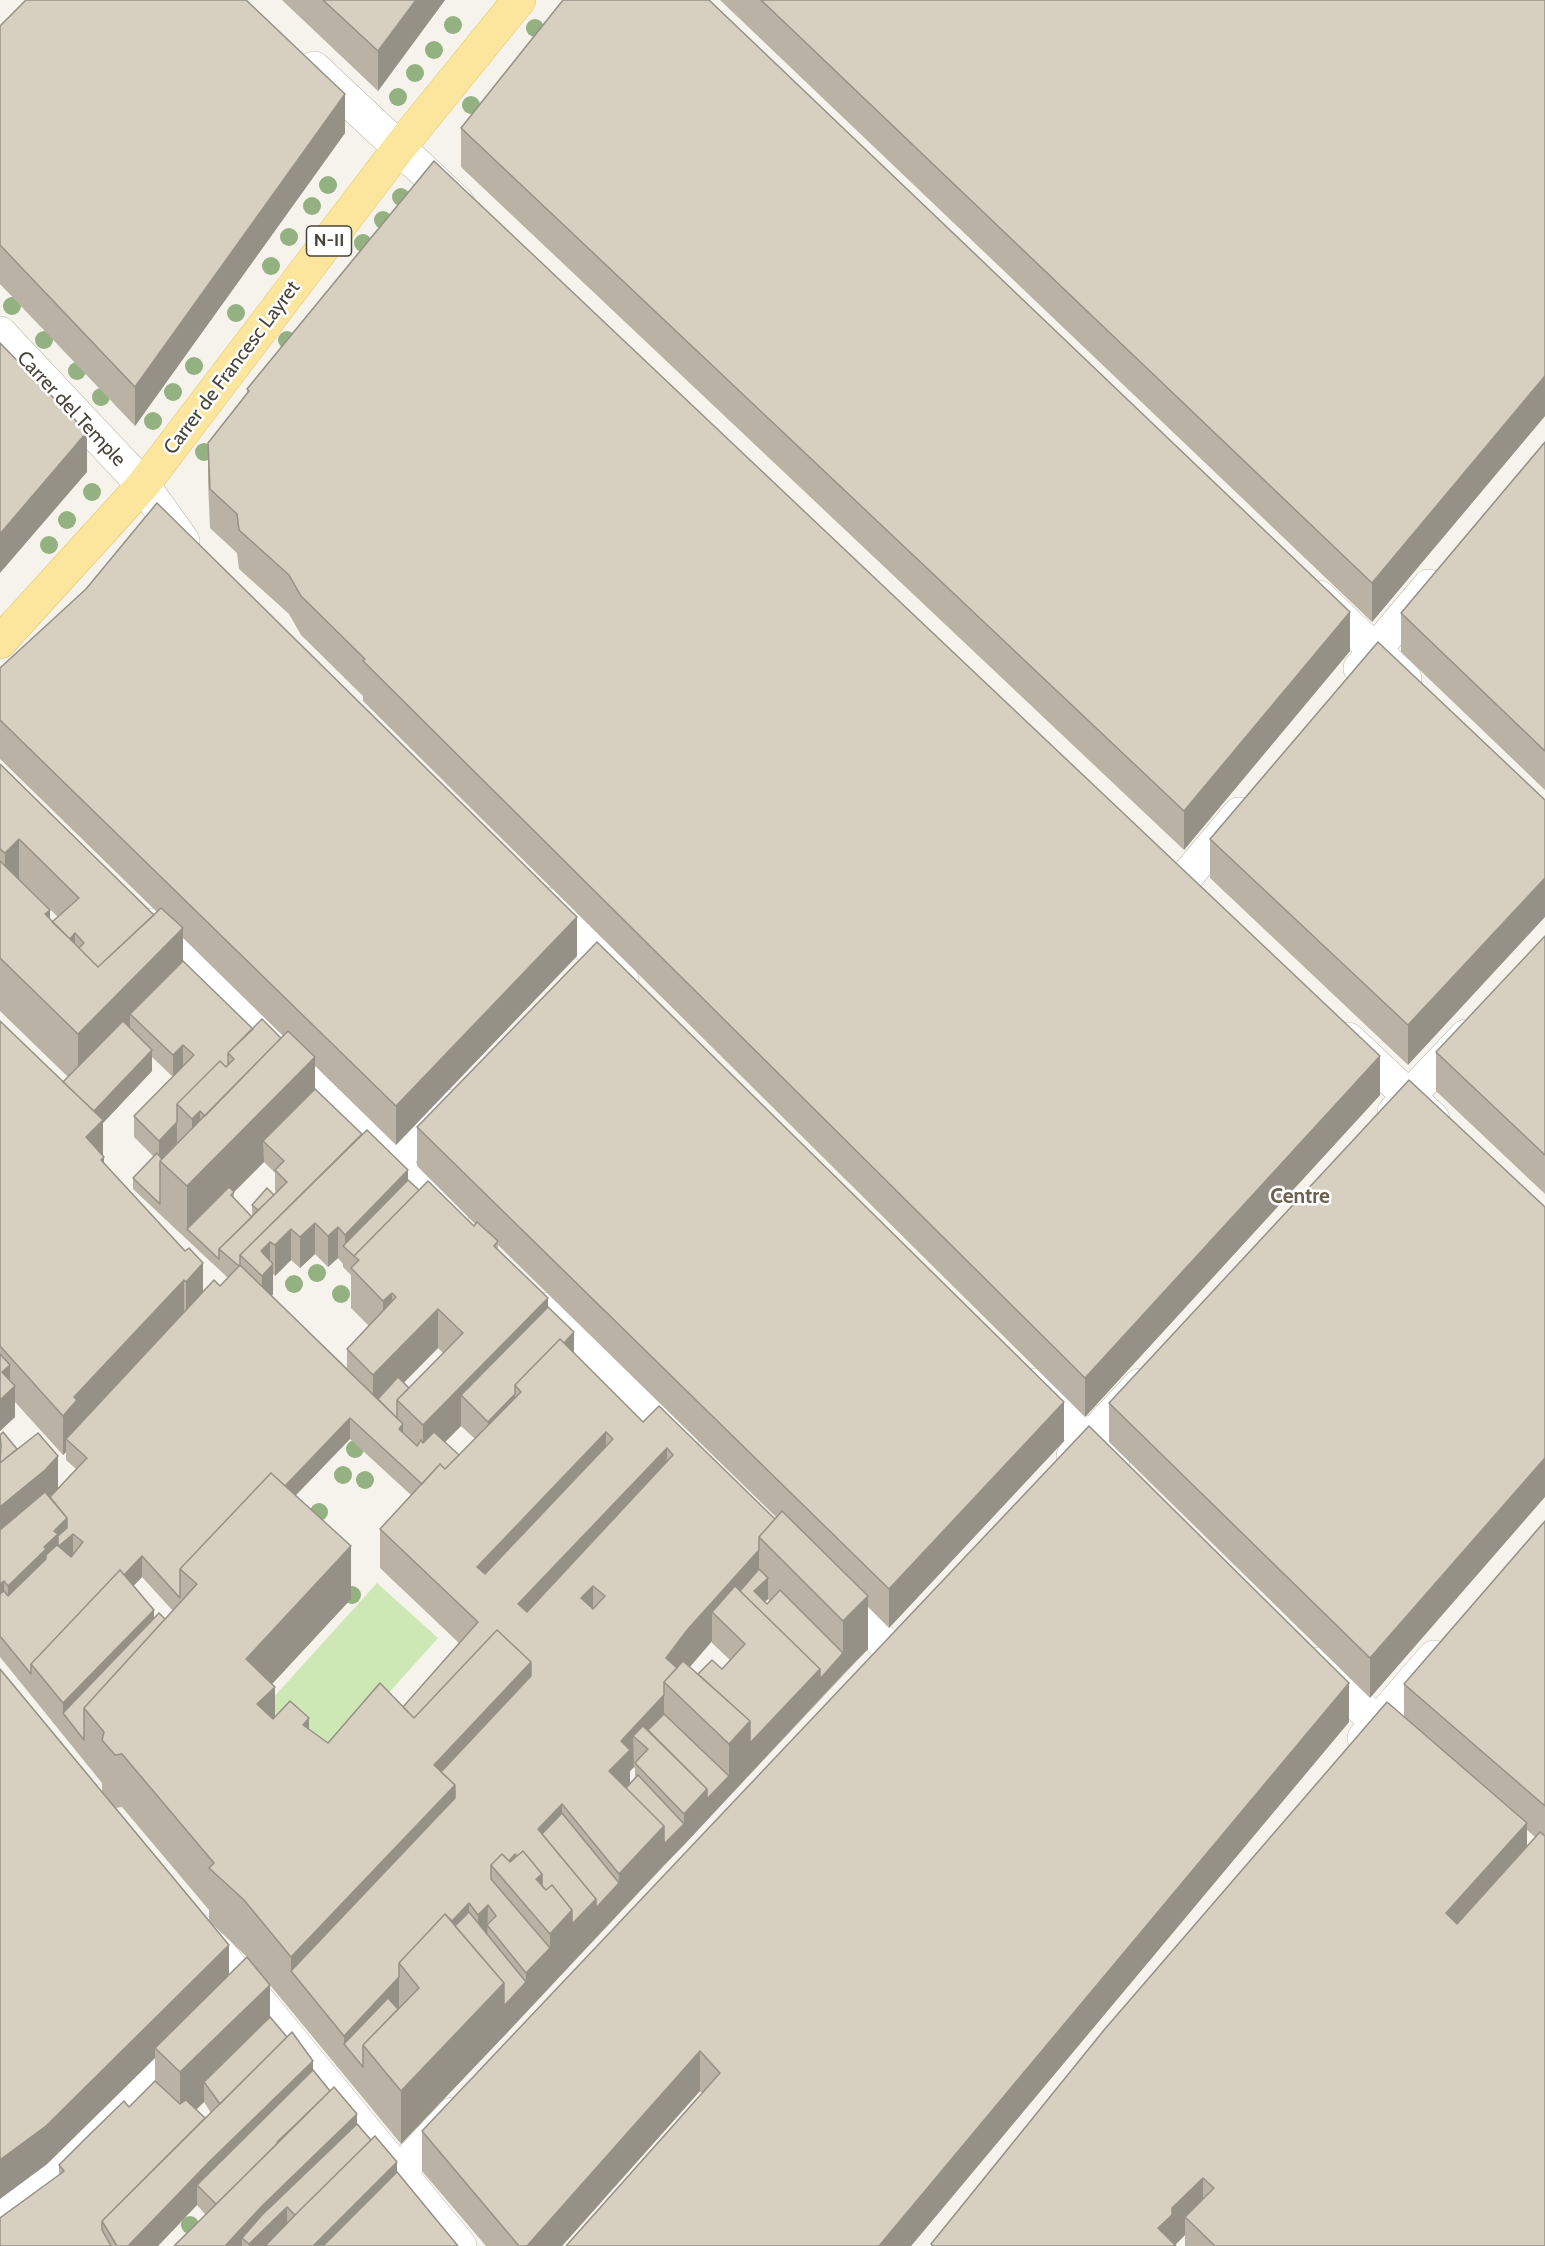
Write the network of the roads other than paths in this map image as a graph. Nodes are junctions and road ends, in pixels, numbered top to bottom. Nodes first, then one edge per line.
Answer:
1 (519, 0) edge
2 (294, 49) edge
3 (399, 148) junction
4 (481, 225) edge
5 (0, 333) edge
6 (143, 485) junction
7 (208, 566) edge
8 (1444, 568) edge
9 (1297, 577) edge
10 (0, 642) edge
11 (1375, 650) junction
12 (1338, 695) edge
13 (1426, 699) edge
14 (1256, 793) edge
15 (521, 879) edge
16 (128, 903) edge
17 (1208, 905) edge
18 (639, 998) edge
19 (1489, 1012) edge
20 (1325, 1017) edge
21 (466, 1088) edge
22 (1409, 1096) junction
23 (1377, 1131) edge
24 (1451, 1136) edge
25 (392, 1162) junction
26 (477, 1245) edge
27 (519, 1286) edge
28 (1160, 1363) edge
29 (1011, 1365) edge
30 (1088, 1440) junction
31 (705, 1468) edge
32 (1055, 1475) edge
33 (1130, 1482) edge
34 (815, 1576) edge
35 (1453, 1635) edge
36 (1292, 1640) edge
37 (891, 1650) edge
38 (1377, 1723) junction
39 (1346, 1759) edge
40 (1432, 1763) edge
41 (180, 1905) edge
42 (247, 1988) junction
43 (473, 2094) edge
44 (399, 2172) junction
45 (0, 2220) edge
46 (460, 2246) edge

1 - 3 main road, Carrer de Francesc Layret / N-II
2 - 3 street
3 - 4 street
3 - 6 main road, Carrer de Francesc Layret / N-II
5 - 6 street, Carrer del Temple
6 - 7 street, Carrer del Temple
6 - 10 main road, Carrer de Francesc Layret / N-II
8 - 11 street
9 - 11 street
11 - 12 street
11 - 13 street
14 - 17 street
15 - 18 street
16 - 25 street
19 - 22 street
20 - 22 street
21 - 25 street
22 - 23 street
22 - 24 street
25 - 26 street
27 - 31 street
28 - 30 street
29 - 30 street
30 - 32 street
30 - 33 street
34 - 37 street
35 - 38 street
36 - 38 street
38 - 39 street
38 - 40 street
41 - 42 street
42 - 44 street
42 - 45 street
43 - 44 street
44 - 46 street

